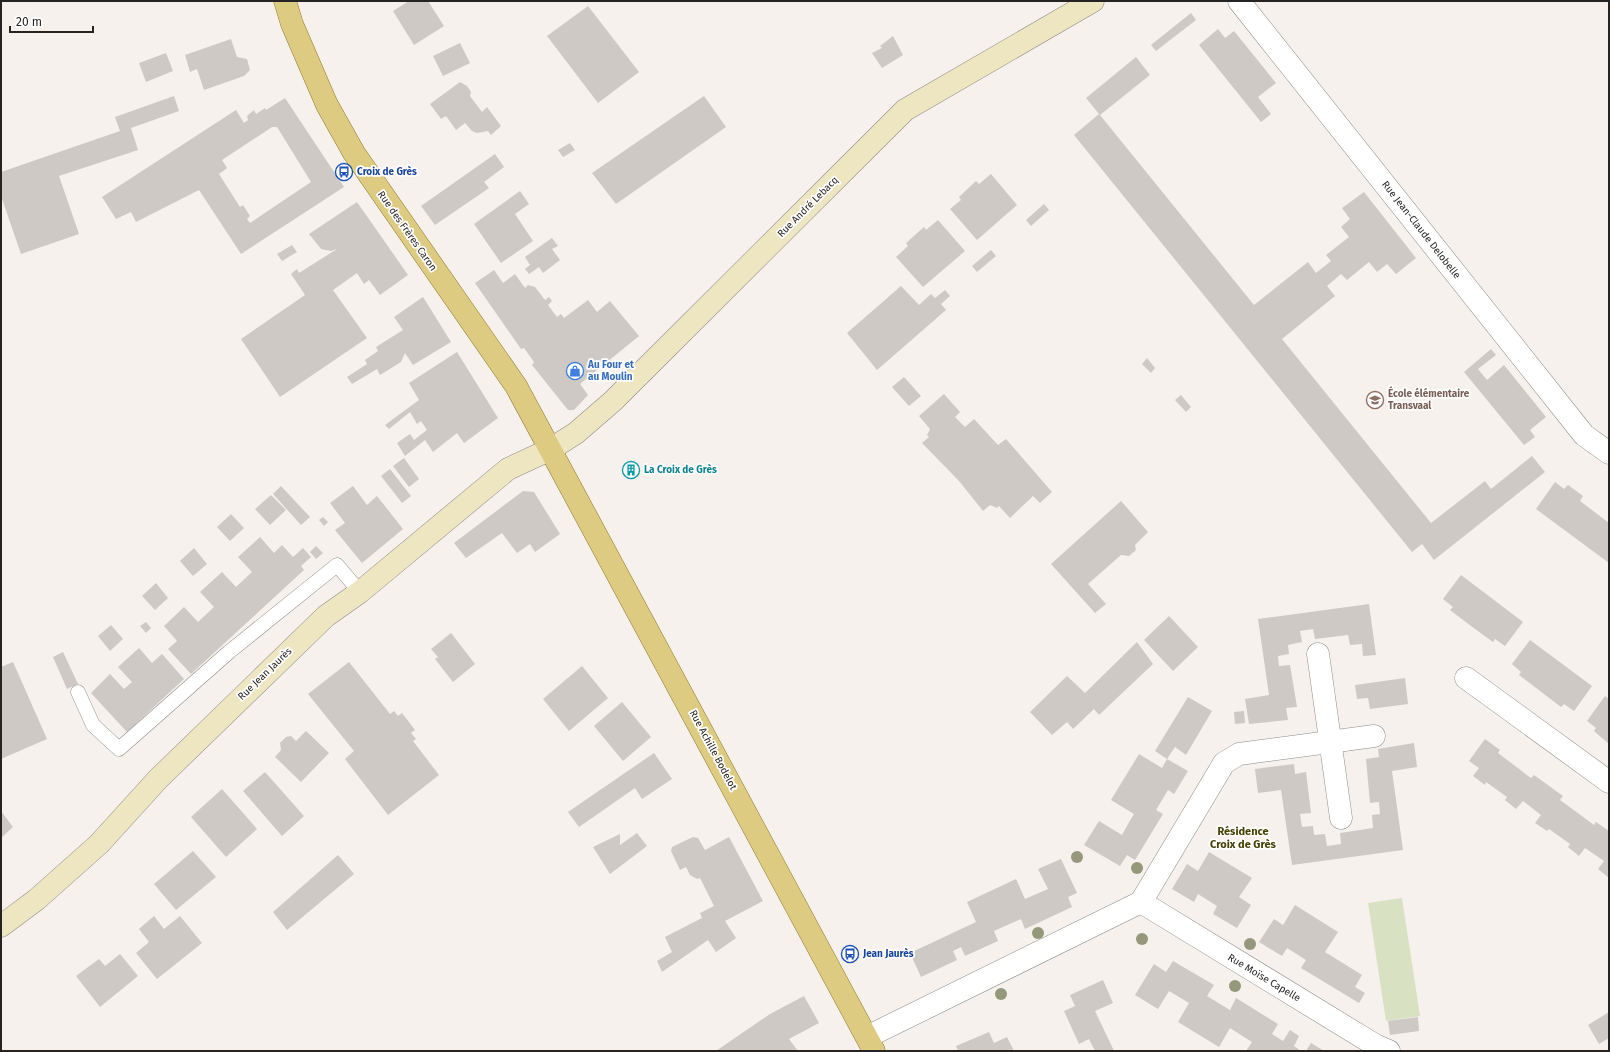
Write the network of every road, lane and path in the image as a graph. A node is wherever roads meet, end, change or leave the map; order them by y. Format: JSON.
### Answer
{"nodes":[{"id":1,"x":285,"y":1,"type":"edge"},
{"id":2,"x":1092,"y":1,"type":"edge"},
{"id":3,"x":1239,"y":1,"type":"edge"},
{"id":4,"x":551,"y":449,"type":"junction"},
{"id":5,"x":1609,"y":453,"type":"edge"},
{"id":6,"x":360,"y":592,"type":"junction"},
{"id":7,"x":1318,"y":654,"type":"dead end"},
{"id":8,"x":1466,"y":678,"type":"dead end"},
{"id":9,"x":78,"y":692,"type":"dead end"},
{"id":10,"x":1374,"y":736,"type":"dead end"},
{"id":11,"x":1330,"y":743,"type":"junction"},
{"id":12,"x":1609,"y":782,"type":"edge"},
{"id":13,"x":1341,"y":818,"type":"dead end"},
{"id":14,"x":1141,"y":902,"type":"junction"},
{"id":15,"x":1,"y":926,"type":"edge"},
{"id":16,"x":871,"y":1044,"type":"edge"},
{"id":17,"x":1389,"y":1051,"type":"edge"}],
"edges":[{"from":1,"to":4,"type":"main road","name":"Rue des Frères Caron"},
{"from":2,"to":4,"type":"main road","name":"Rue André Lebacq"},
{"from":3,"to":5,"type":"street","name":"Rue Jean-Claude Delobelle"},
{"from":4,"to":6,"type":"main road","name":"Rue Jean Jaurès"},
{"from":4,"to":16,"type":"main road","name":"Rue Achille Bodelot"},
{"from":6,"to":9,"type":"lane"},
{"from":6,"to":15,"type":"main road","name":"Rue Jean Jaurès"},
{"from":7,"to":11,"type":"street"},
{"from":8,"to":12,"type":"street"},
{"from":10,"to":11,"type":"street"},
{"from":11,"to":13,"type":"street"},
{"from":11,"to":14,"type":"street"},
{"from":14,"to":16,"type":"street"},
{"from":14,"to":17,"type":"street","name":"Rue Moïse Capelle"}]}
